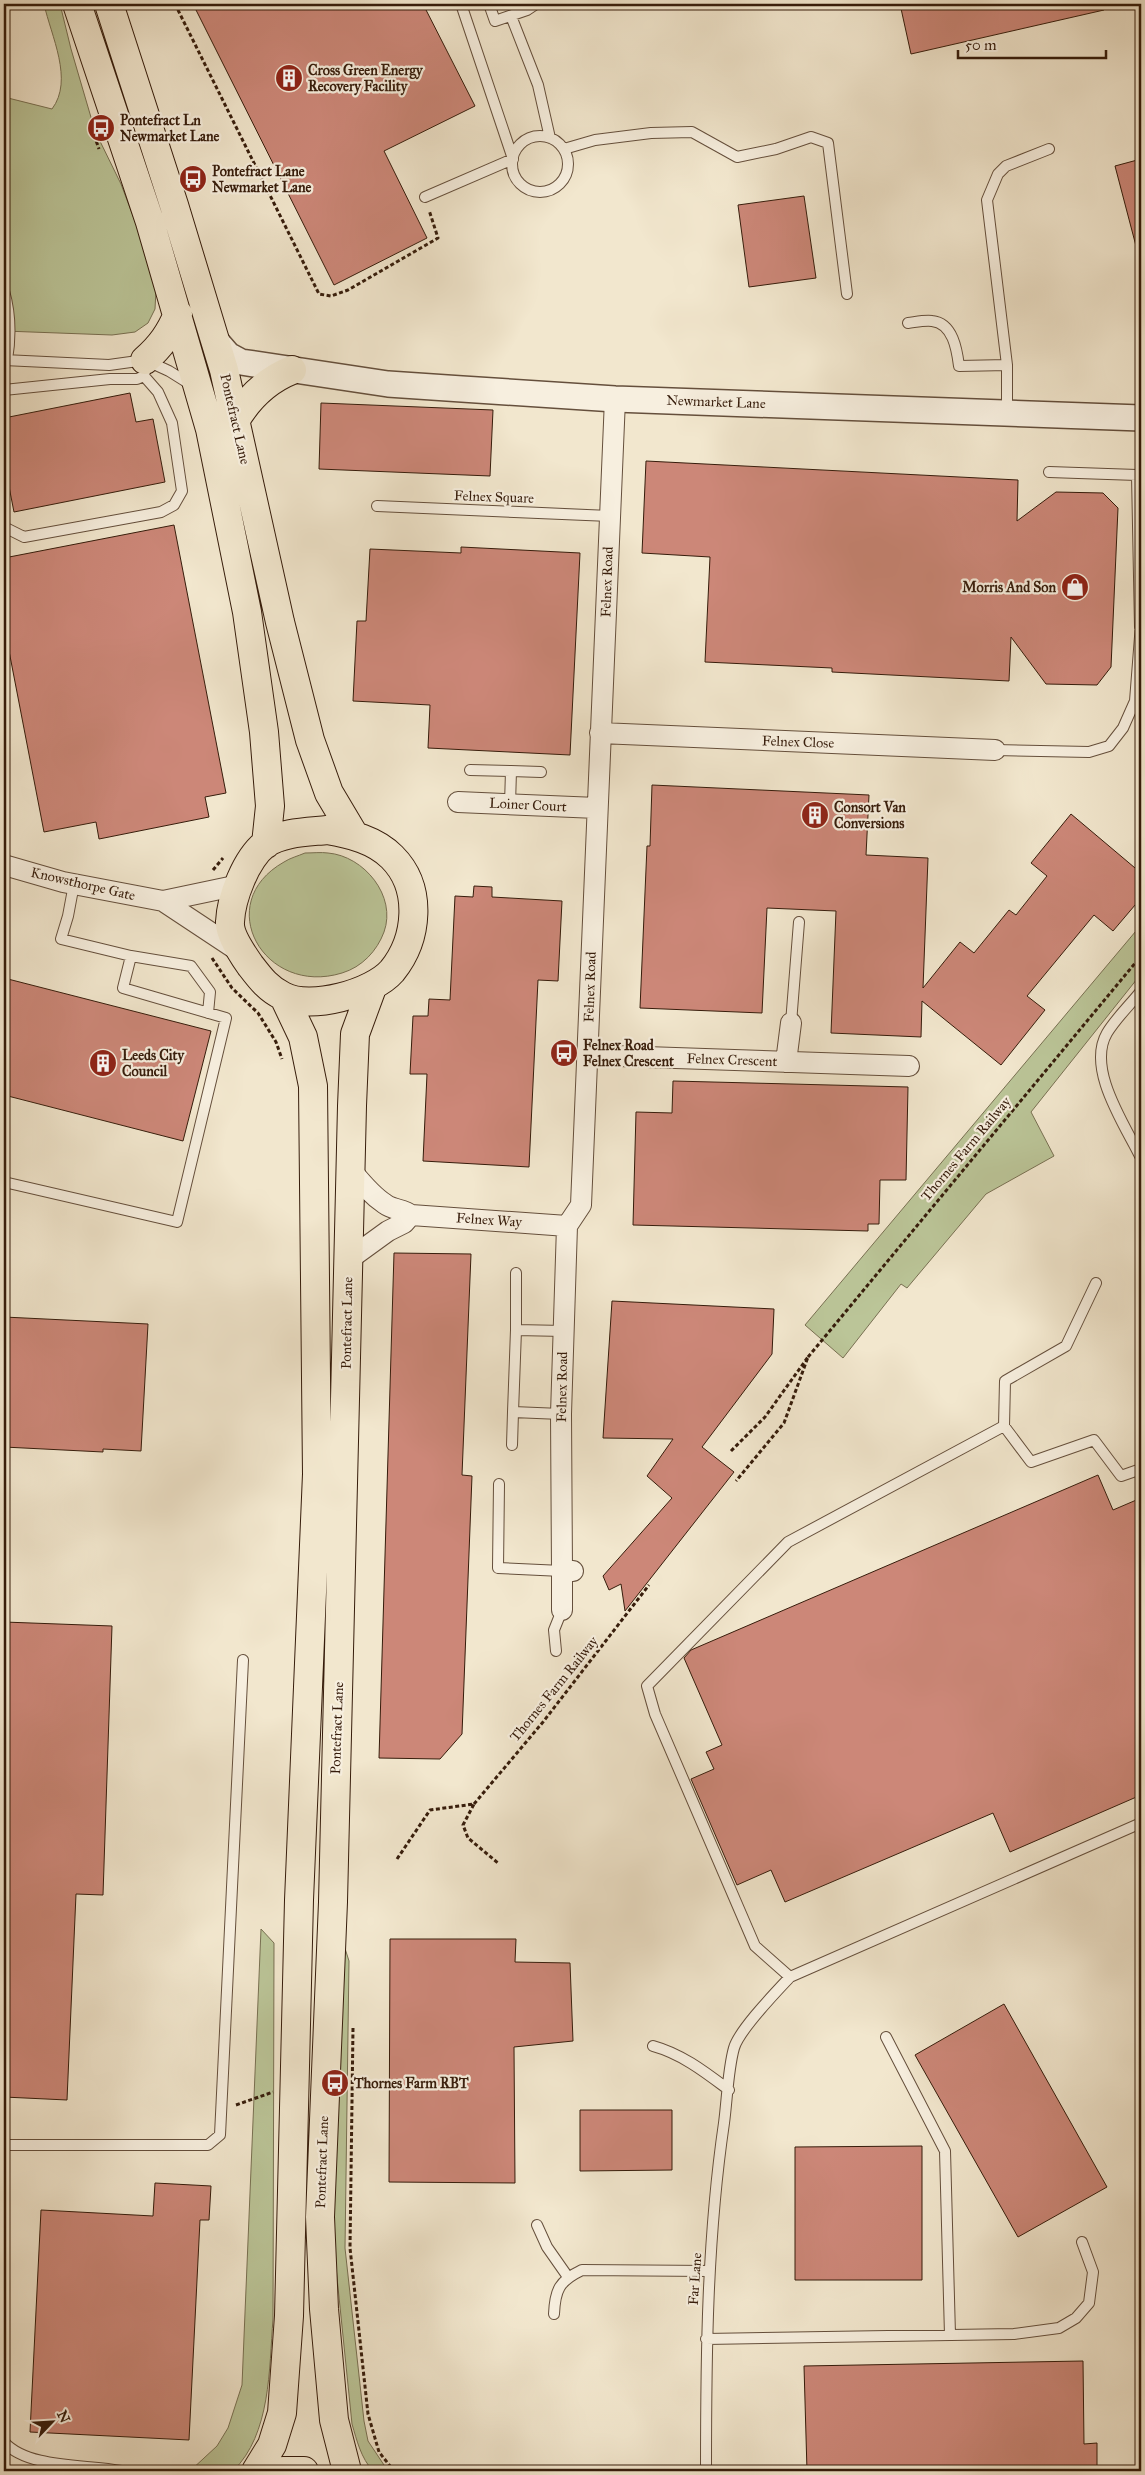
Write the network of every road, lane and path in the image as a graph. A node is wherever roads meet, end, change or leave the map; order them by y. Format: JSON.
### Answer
{"nodes":[{"id":1,"x":77,"y":4,"type":"edge"},
{"id":2,"x":110,"y":4,"type":"edge"},
{"id":3,"x":175,"y":4,"type":"edge"},
{"id":4,"x":461,"y":4,"type":"edge"},
{"id":5,"x":489,"y":4,"type":"edge"},
{"id":6,"x":536,"y":4,"type":"edge"},
{"id":7,"x":511,"y":16,"type":"junction"},
{"id":8,"x":550,"y":138,"type":"junction"},
{"id":9,"x":564,"y":149,"type":"junction"},
{"id":10,"x":1049,"y":149,"type":"dead end"},
{"id":11,"x":513,"y":160,"type":"junction"},
{"id":12,"x":425,"y":197,"type":"joint"},
{"id":13,"x":4,"y":292,"type":"edge"},
{"id":14,"x":847,"y":294,"type":"dead end"},
{"id":15,"x":178,"y":314,"type":"junction"},
{"id":16,"x":908,"y":323,"type":"dead end"},
{"id":17,"x":215,"y":340,"type":"junction"},
{"id":18,"x":6,"y":360,"type":"edge"},
{"id":19,"x":1007,"y":365,"type":"junction"},
{"id":20,"x":144,"y":368,"type":"junction"},
{"id":21,"x":292,"y":370,"type":"junction"},
{"id":22,"x":4,"y":390,"type":"edge"},
{"id":23,"x":200,"y":391,"type":"junction"},
{"id":24,"x":615,"y":399,"type":"junction"},
{"id":25,"x":1007,"y":412,"type":"junction"},
{"id":26,"x":1141,"y":418,"type":"edge"},
{"id":27,"x":236,"y":420,"type":"junction"},
{"id":28,"x":1050,"y":472,"type":"dead end"},
{"id":29,"x":376,"y":506,"type":"dead end"},
{"id":30,"x":610,"y":516,"type":"junction"},
{"id":31,"x":4,"y":526,"type":"edge"},
{"id":32,"x":1140,"y":625,"type":"edge"},
{"id":33,"x":600,"y":734,"type":"junction"},
{"id":34,"x":995,"y":750,"type":"joint"},
{"id":35,"x":470,"y":770,"type":"dead end"},
{"id":36,"x":511,"y":770,"type":"junction"},
{"id":37,"x":541,"y":772,"type":"dead end"},
{"id":38,"x":458,"y":802,"type":"dead end"},
{"id":39,"x":510,"y":804,"type":"junction"},
{"id":40,"x":598,"y":808,"type":"junction"},
{"id":41,"x":354,"y":835,"type":"junction"},
{"id":42,"x":266,"y":844,"type":"junction"},
{"id":43,"x":4,"y":865,"type":"edge"},
{"id":44,"x":74,"y":884,"type":"junction"},
{"id":45,"x":239,"y":885,"type":"junction"},
{"id":46,"x":163,"y":901,"type":"junction"},
{"id":47,"x":799,"y":922,"type":"dead end"},
{"id":48,"x":240,"y":952,"type":"junction"},
{"id":49,"x":131,"y":956,"type":"junction"},
{"id":50,"x":1141,"y":956,"type":"edge"},
{"id":51,"x":374,"y":985,"type":"junction"},
{"id":52,"x":1141,"y":991,"type":"edge"},
{"id":53,"x":284,"y":997,"type":"junction"},
{"id":54,"x":208,"y":1013,"type":"junction"},
{"id":55,"x":791,"y":1024,"type":"joint"},
{"id":56,"x":587,"y":1055,"type":"junction"},
{"id":57,"x":786,"y":1062,"type":"junction"},
{"id":58,"x":909,"y":1066,"type":"dead end"},
{"id":59,"x":1141,"y":1158,"type":"edge"},
{"id":60,"x":350,"y":1170,"type":"junction"},
{"id":61,"x":4,"y":1182,"type":"edge"},
{"id":62,"x":411,"y":1215,"type":"junction"},
{"id":63,"x":567,"y":1226,"type":"junction"},
{"id":64,"x":348,"y":1260,"type":"junction"},
{"id":65,"x":516,"y":1273,"type":"dead end"},
{"id":66,"x":1096,"y":1283,"type":"dead end"},
{"id":67,"x":516,"y":1330,"type":"junction"},
{"id":68,"x":564,"y":1332,"type":"junction"},
{"id":69,"x":808,"y":1357,"type":"junction"},
{"id":70,"x":513,"y":1412,"type":"junction"},
{"id":71,"x":561,"y":1414,"type":"junction"},
{"id":72,"x":1004,"y":1426,"type":"junction"},
{"id":73,"x":512,"y":1445,"type":"dead end"},
{"id":74,"x":731,"y":1451,"type":"dead end"},
{"id":75,"x":1141,"y":1469,"type":"edge"},
{"id":76,"x":736,"y":1481,"type":"dead end"},
{"id":77,"x":500,"y":1484,"type":"dead end"},
{"id":78,"x":567,"y":1571,"type":"junction"},
{"id":79,"x":649,"y":1585,"type":"dead end"},
{"id":80,"x":562,"y":1610,"type":"joint"},
{"id":81,"x":556,"y":1651,"type":"dead end"},
{"id":82,"x":243,"y":1660,"type":"dead end"},
{"id":83,"x":474,"y":1804,"type":"junction"},
{"id":84,"x":1141,"y":1823,"type":"edge"},
{"id":85,"x":397,"y":1859,"type":"dead end"},
{"id":86,"x":498,"y":1863,"type":"dead end"},
{"id":87,"x":790,"y":1977,"type":"junction"},
{"id":88,"x":353,"y":2020,"type":"dead end"},
{"id":89,"x":886,"y":2038,"type":"dead end"},
{"id":90,"x":653,"y":2046,"type":"dead end"},
{"id":91,"x":294,"y":2084,"type":"junction"},
{"id":92,"x":729,"y":2090,"type":"junction"},
{"id":93,"x":221,"y":2110,"type":"junction"},
{"id":94,"x":4,"y":2145,"type":"edge"},
{"id":95,"x":537,"y":2225,"type":"dead end"},
{"id":96,"x":1082,"y":2242,"type":"dead end"},
{"id":97,"x":710,"y":2272,"type":"junction"},
{"id":98,"x":568,"y":2277,"type":"junction"},
{"id":99,"x":554,"y":2314,"type":"dead end"},
{"id":100,"x":950,"y":2335,"type":"junction"},
{"id":101,"x":706,"y":2339,"type":"junction"},
{"id":102,"x":4,"y":2442,"type":"edge"},
{"id":103,"x":121,"y":2471,"type":"edge"},
{"id":104,"x":256,"y":2471,"type":"edge"},
{"id":105,"x":283,"y":2471,"type":"edge"},
{"id":106,"x":304,"y":2471,"type":"edge"},
{"id":107,"x":347,"y":2471,"type":"edge"},
{"id":108,"x":394,"y":2471,"type":"edge"},
{"id":109,"x":706,"y":2471,"type":"edge"}],
"edges":[{"from":1,"to":15,"type":"highway","name":"Pontefract Lane"},
{"from":2,"to":17,"type":"highway","name":"Pontefract Lane"},
{"from":3,"to":12,"type":"path"},
{"from":4,"to":11,"type":"lane"},
{"from":5,"to":7,"type":"lane"},
{"from":6,"to":7,"type":"lane"},
{"from":7,"to":8,"type":"lane"},
{"from":8,"to":9,"type":"lane"},
{"from":8,"to":11,"type":"lane"},
{"from":9,"to":11,"type":"lane"},
{"from":9,"to":14,"type":"lane"},
{"from":10,"to":19,"type":"lane"},
{"from":11,"to":12,"type":"lane"},
{"from":13,"to":18,"type":"lane"},
{"from":15,"to":20,"type":"highway"},
{"from":15,"to":23,"type":"highway","name":"Pontefract Lane"},
{"from":16,"to":19,"type":"lane"},
{"from":17,"to":21,"type":"street","name":"Newmarket Lane"},
{"from":17,"to":27,"type":"highway","name":"Pontefract Lane"},
{"from":18,"to":20,"type":"lane"},
{"from":19,"to":25,"type":"lane"},
{"from":20,"to":22,"type":"lane"},
{"from":20,"to":23,"type":"lane"},
{"from":20,"to":31,"type":"lane"},
{"from":21,"to":24,"type":"street","name":"Newmarket Lane"},
{"from":21,"to":27,"type":"highway"},
{"from":23,"to":42,"type":"highway","name":"Pontefract Lane"},
{"from":24,"to":25,"type":"street","name":"Newmarket Lane"},
{"from":24,"to":30,"type":"street","name":"Felnex Road"},
{"from":25,"to":26,"type":"street","name":"Newmarket Lane"},
{"from":27,"to":41,"type":"highway","name":"Pontefract Lane"},
{"from":28,"to":32,"type":"lane"},
{"from":29,"to":30,"type":"lane","name":"Felnex Square"},
{"from":30,"to":33,"type":"street","name":"Felnex Road"},
{"from":32,"to":34,"type":"lane"},
{"from":33,"to":34,"type":"street","name":"Felnex Close"},
{"from":33,"to":40,"type":"street","name":"Felnex Road"},
{"from":35,"to":36,"type":"lane"},
{"from":36,"to":37,"type":"lane"},
{"from":36,"to":39,"type":"lane"},
{"from":38,"to":39,"type":"street","name":"Loiner Court"},
{"from":39,"to":40,"type":"street","name":"Loiner Court"},
{"from":40,"to":56,"type":"street","name":"Felnex Road"},
{"from":41,"to":42,"type":"highway"},
{"from":41,"to":51,"type":"highway"},
{"from":42,"to":45,"type":"highway"},
{"from":43,"to":44,"type":"street","name":"Knowsthorpe Gate"},
{"from":44,"to":46,"type":"street","name":"Knowsthorpe Gate"},
{"from":44,"to":49,"type":"lane"},
{"from":45,"to":46,"type":"street","name":"Knowsthorpe Gate"},
{"from":45,"to":48,"type":"highway"},
{"from":46,"to":48,"type":"street","name":"Knowsthorpe Gate"},
{"from":47,"to":55,"type":"lane"},
{"from":48,"to":53,"type":"highway"},
{"from":49,"to":54,"type":"lane"},
{"from":49,"to":54,"type":"lane"},
{"from":50,"to":69,"type":"path","name":"Thornes Farm Railway"},
{"from":51,"to":53,"type":"highway"},
{"from":51,"to":60,"type":"highway","name":"Pontefract Lane"},
{"from":52,"to":59,"type":"lane"},
{"from":53,"to":91,"type":"highway","name":"Pontefract Lane"},
{"from":54,"to":61,"type":"lane"},
{"from":55,"to":57,"type":"street","name":"Felnex Crescent"},
{"from":56,"to":57,"type":"street","name":"Felnex Crescent"},
{"from":56,"to":63,"type":"street","name":"Felnex Road"},
{"from":57,"to":58,"type":"street","name":"Felnex Crescent"},
{"from":60,"to":62,"type":"street","name":"Felnex Way"},
{"from":60,"to":64,"type":"highway","name":"Pontefract Lane"},
{"from":62,"to":63,"type":"street","name":"Felnex Way"},
{"from":62,"to":64,"type":"street"},
{"from":63,"to":68,"type":"street","name":"Felnex Road"},
{"from":64,"to":107,"type":"highway","name":"Pontefract Lane"},
{"from":65,"to":67,"type":"lane"},
{"from":66,"to":72,"type":"lane"},
{"from":67,"to":68,"type":"lane"},
{"from":67,"to":70,"type":"lane"},
{"from":68,"to":71,"type":"street","name":"Felnex Road"},
{"from":69,"to":74,"type":"path","name":"Thornes Farm Railway"},
{"from":69,"to":76,"type":"path","name":"Thornes Farm Railway"},
{"from":70,"to":71,"type":"lane"},
{"from":70,"to":73,"type":"lane"},
{"from":71,"to":78,"type":"street","name":"Felnex Road"},
{"from":72,"to":75,"type":"lane"},
{"from":72,"to":87,"type":"lane"},
{"from":77,"to":78,"type":"lane"},
{"from":78,"to":80,"type":"street","name":"Felnex Road"},
{"from":79,"to":83,"type":"path","name":"Thornes Farm Railway"},
{"from":80,"to":81,"type":"lane"},
{"from":82,"to":93,"type":"lane"},
{"from":83,"to":85,"type":"path"},
{"from":83,"to":86,"type":"path","name":"Thornes Farm Railway"},
{"from":84,"to":87,"type":"lane"},
{"from":87,"to":92,"type":"lane","name":"Far Lane"},
{"from":88,"to":108,"type":"path"},
{"from":89,"to":100,"type":"lane"},
{"from":90,"to":92,"type":"lane"},
{"from":91,"to":93,"type":"path"},
{"from":91,"to":104,"type":"highway","name":"Pontefract Lane"},
{"from":92,"to":97,"type":"lane","name":"Far Lane"},
{"from":93,"to":94,"type":"lane"},
{"from":95,"to":98,"type":"lane"},
{"from":96,"to":100,"type":"lane"},
{"from":97,"to":98,"type":"lane"},
{"from":97,"to":101,"type":"lane","name":"Far Lane"},
{"from":98,"to":99,"type":"lane"},
{"from":100,"to":101,"type":"lane"},
{"from":101,"to":109,"type":"lane","name":"Far Lane"},
{"from":102,"to":103,"type":"lane"},
{"from":105,"to":106,"type":"highway"}]}
